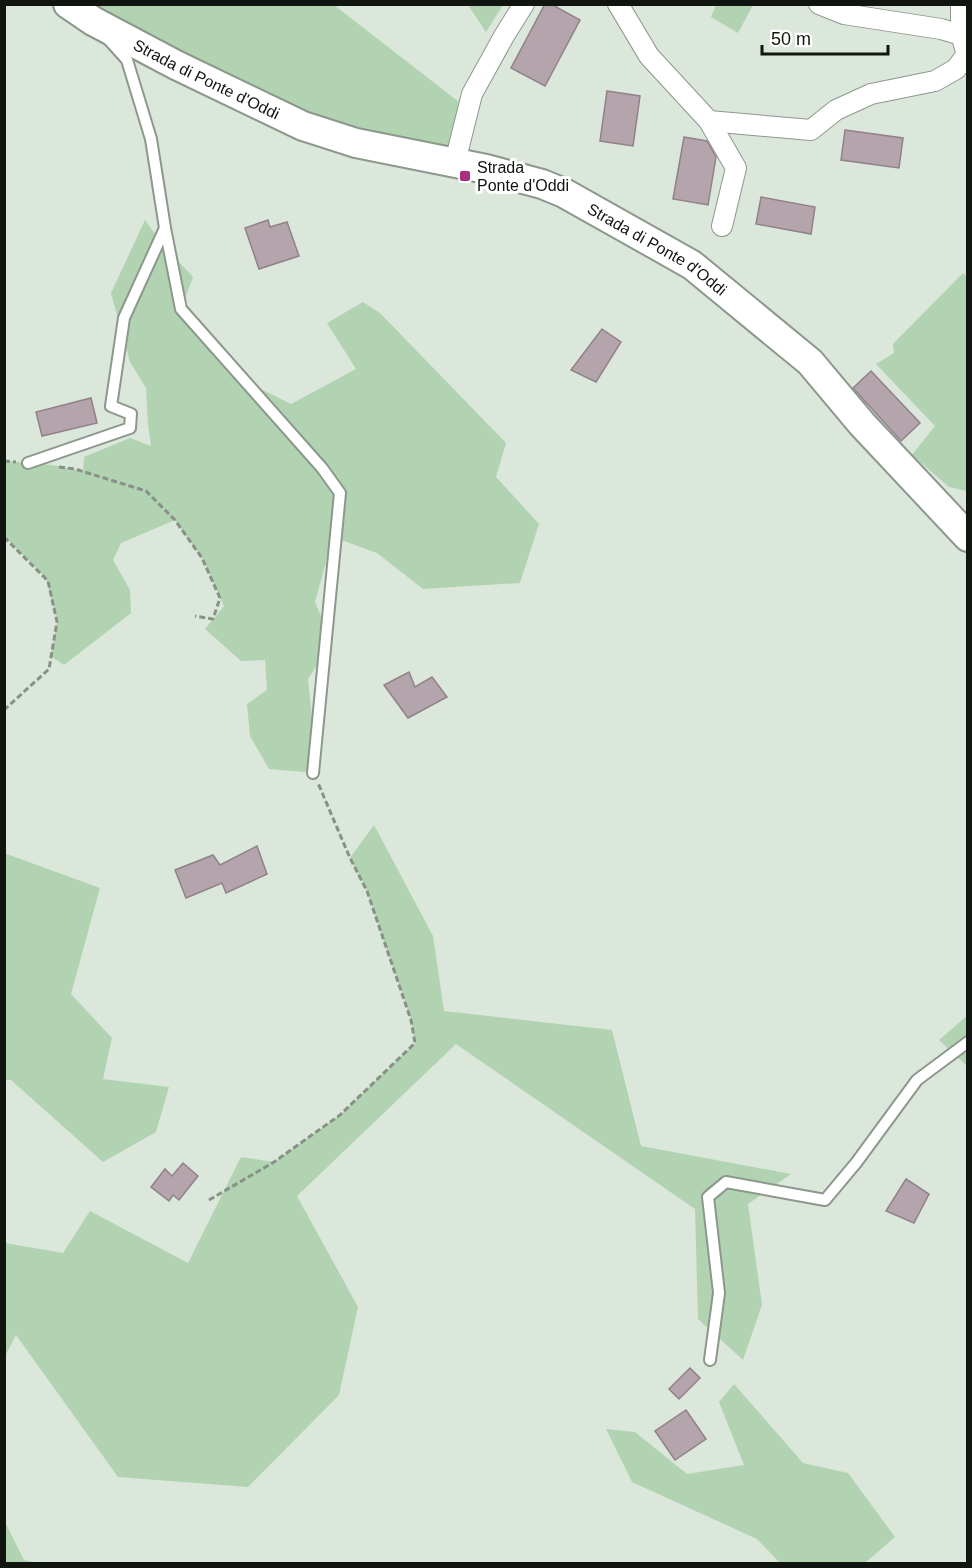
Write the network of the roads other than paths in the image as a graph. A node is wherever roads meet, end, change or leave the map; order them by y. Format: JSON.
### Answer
{"nodes":[{"id":1,"x":68,"y":4,"type":"edge"},
{"id":2,"x":524,"y":4,"type":"edge"},
{"id":3,"x":618,"y":4,"type":"edge"},
{"id":4,"x":819,"y":4,"type":"edge"},
{"id":5,"x":961,"y":4,"type":"edge"},
{"id":6,"x":93,"y":21,"type":"junction"},
{"id":7,"x":961,"y":35,"type":"junction"},
{"id":8,"x":709,"y":121,"type":"junction"},
{"id":9,"x":454,"y":162,"type":"junction"},
{"id":10,"x":722,"y":226,"type":"dead end"},
{"id":11,"x":165,"y":228,"type":"junction"},
{"id":12,"x":28,"y":463,"type":"road end"},
{"id":13,"x":968,"y":537,"type":"edge"},
{"id":14,"x":313,"y":773,"type":"road end"},
{"id":15,"x":968,"y":1042,"type":"edge"},
{"id":16,"x":710,"y":1360,"type":"dead end"}],
"edges":[{"from":1,"to":6,"type":"street","name":"Strada di Ponte d'Oddi"},
{"from":2,"to":9,"type":"street"},
{"from":3,"to":8,"type":"street"},
{"from":4,"to":7,"type":"street"},
{"from":5,"to":7,"type":"street"},
{"from":6,"to":9,"type":"street","name":"Strada di Ponte d'Oddi"},
{"from":6,"to":11,"type":"lane"},
{"from":7,"to":8,"type":"street"},
{"from":8,"to":10,"type":"street"},
{"from":9,"to":13,"type":"street","name":"Strada di Ponte d'Oddi"},
{"from":11,"to":12,"type":"lane"},
{"from":11,"to":14,"type":"lane"},
{"from":15,"to":16,"type":"lane"}]}
